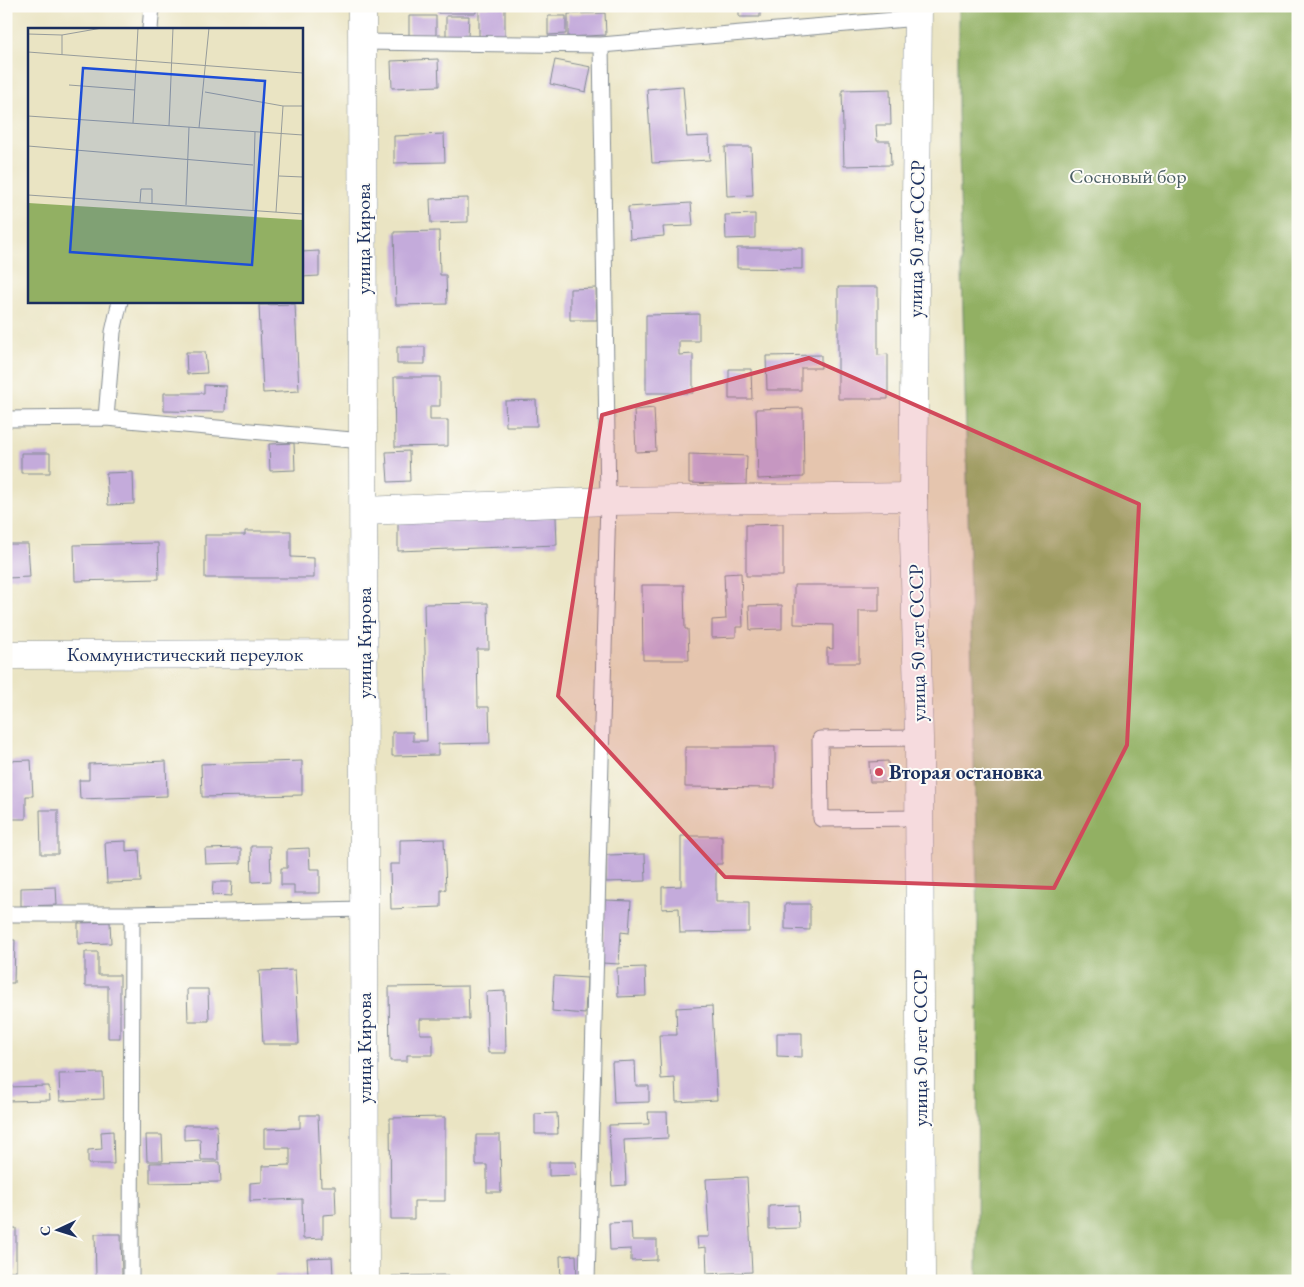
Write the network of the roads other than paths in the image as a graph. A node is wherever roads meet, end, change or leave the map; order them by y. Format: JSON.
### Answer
{"nodes":[{"id":1,"x":152,"y":6,"type":"edge"},
{"id":2,"x":362,"y":6,"type":"edge"},
{"id":3,"x":918,"y":12,"type":"edge"},
{"id":4,"x":150,"y":28,"type":"edge"},
{"id":5,"x":362,"y":42,"type":"junction"},
{"id":6,"x":601,"y":45,"type":"junction"},
{"id":7,"x":120,"y":302,"type":"edge"},
{"id":8,"x":106,"y":418,"type":"junction"},
{"id":9,"x":6,"y":419,"type":"edge"},
{"id":10,"x":364,"y":441,"type":"junction"},
{"id":11,"x":913,"y":497,"type":"junction"},
{"id":12,"x":608,"y":501,"type":"junction"},
{"id":13,"x":364,"y":511,"type":"junction"},
{"id":14,"x":364,"y":654,"type":"junction"},
{"id":15,"x":6,"y":655,"type":"edge"},
{"id":16,"x":919,"y":738,"type":"junction"},
{"id":17,"x":919,"y":818,"type":"junction"},
{"id":18,"x":364,"y":909,"type":"junction"},
{"id":19,"x":6,"y":914,"type":"edge"},
{"id":20,"x":132,"y":914,"type":"junction"},
{"id":21,"x":131,"y":1281,"type":"edge"},
{"id":22,"x":365,"y":1281,"type":"edge"},
{"id":23,"x":587,"y":1281,"type":"edge"},
{"id":24,"x":921,"y":1281,"type":"edge"}],
"edges":[{"from":1,"to":4,"type":"lane"},
{"from":2,"to":5,"type":"street","name":"улица Кирова"},
{"from":3,"to":6,"type":"lane"},
{"from":3,"to":11,"type":"street","name":"улица 50 лет СССР"},
{"from":5,"to":6,"type":"lane"},
{"from":5,"to":10,"type":"street","name":"улица Кирова"},
{"from":6,"to":12,"type":"lane"},
{"from":7,"to":8,"type":"lane"},
{"from":8,"to":9,"type":"lane"},
{"from":8,"to":10,"type":"lane"},
{"from":10,"to":13,"type":"street","name":"улица Кирова"},
{"from":11,"to":12,"type":"street"},
{"from":11,"to":16,"type":"street","name":"улица 50 лет СССР"},
{"from":12,"to":13,"type":"street"},
{"from":12,"to":23,"type":"lane"},
{"from":13,"to":14,"type":"street","name":"улица Кирова"},
{"from":14,"to":15,"type":"street","name":"Коммунистический переулок"},
{"from":14,"to":18,"type":"street","name":"улица Кирова"},
{"from":16,"to":17,"type":"street","name":"улица 50 лет СССР"},
{"from":16,"to":17,"type":"lane"},
{"from":17,"to":24,"type":"street","name":"улица 50 лет СССР"},
{"from":18,"to":20,"type":"lane"},
{"from":18,"to":22,"type":"street","name":"улица Кирова"},
{"from":19,"to":20,"type":"lane"},
{"from":20,"to":21,"type":"lane"}]}
